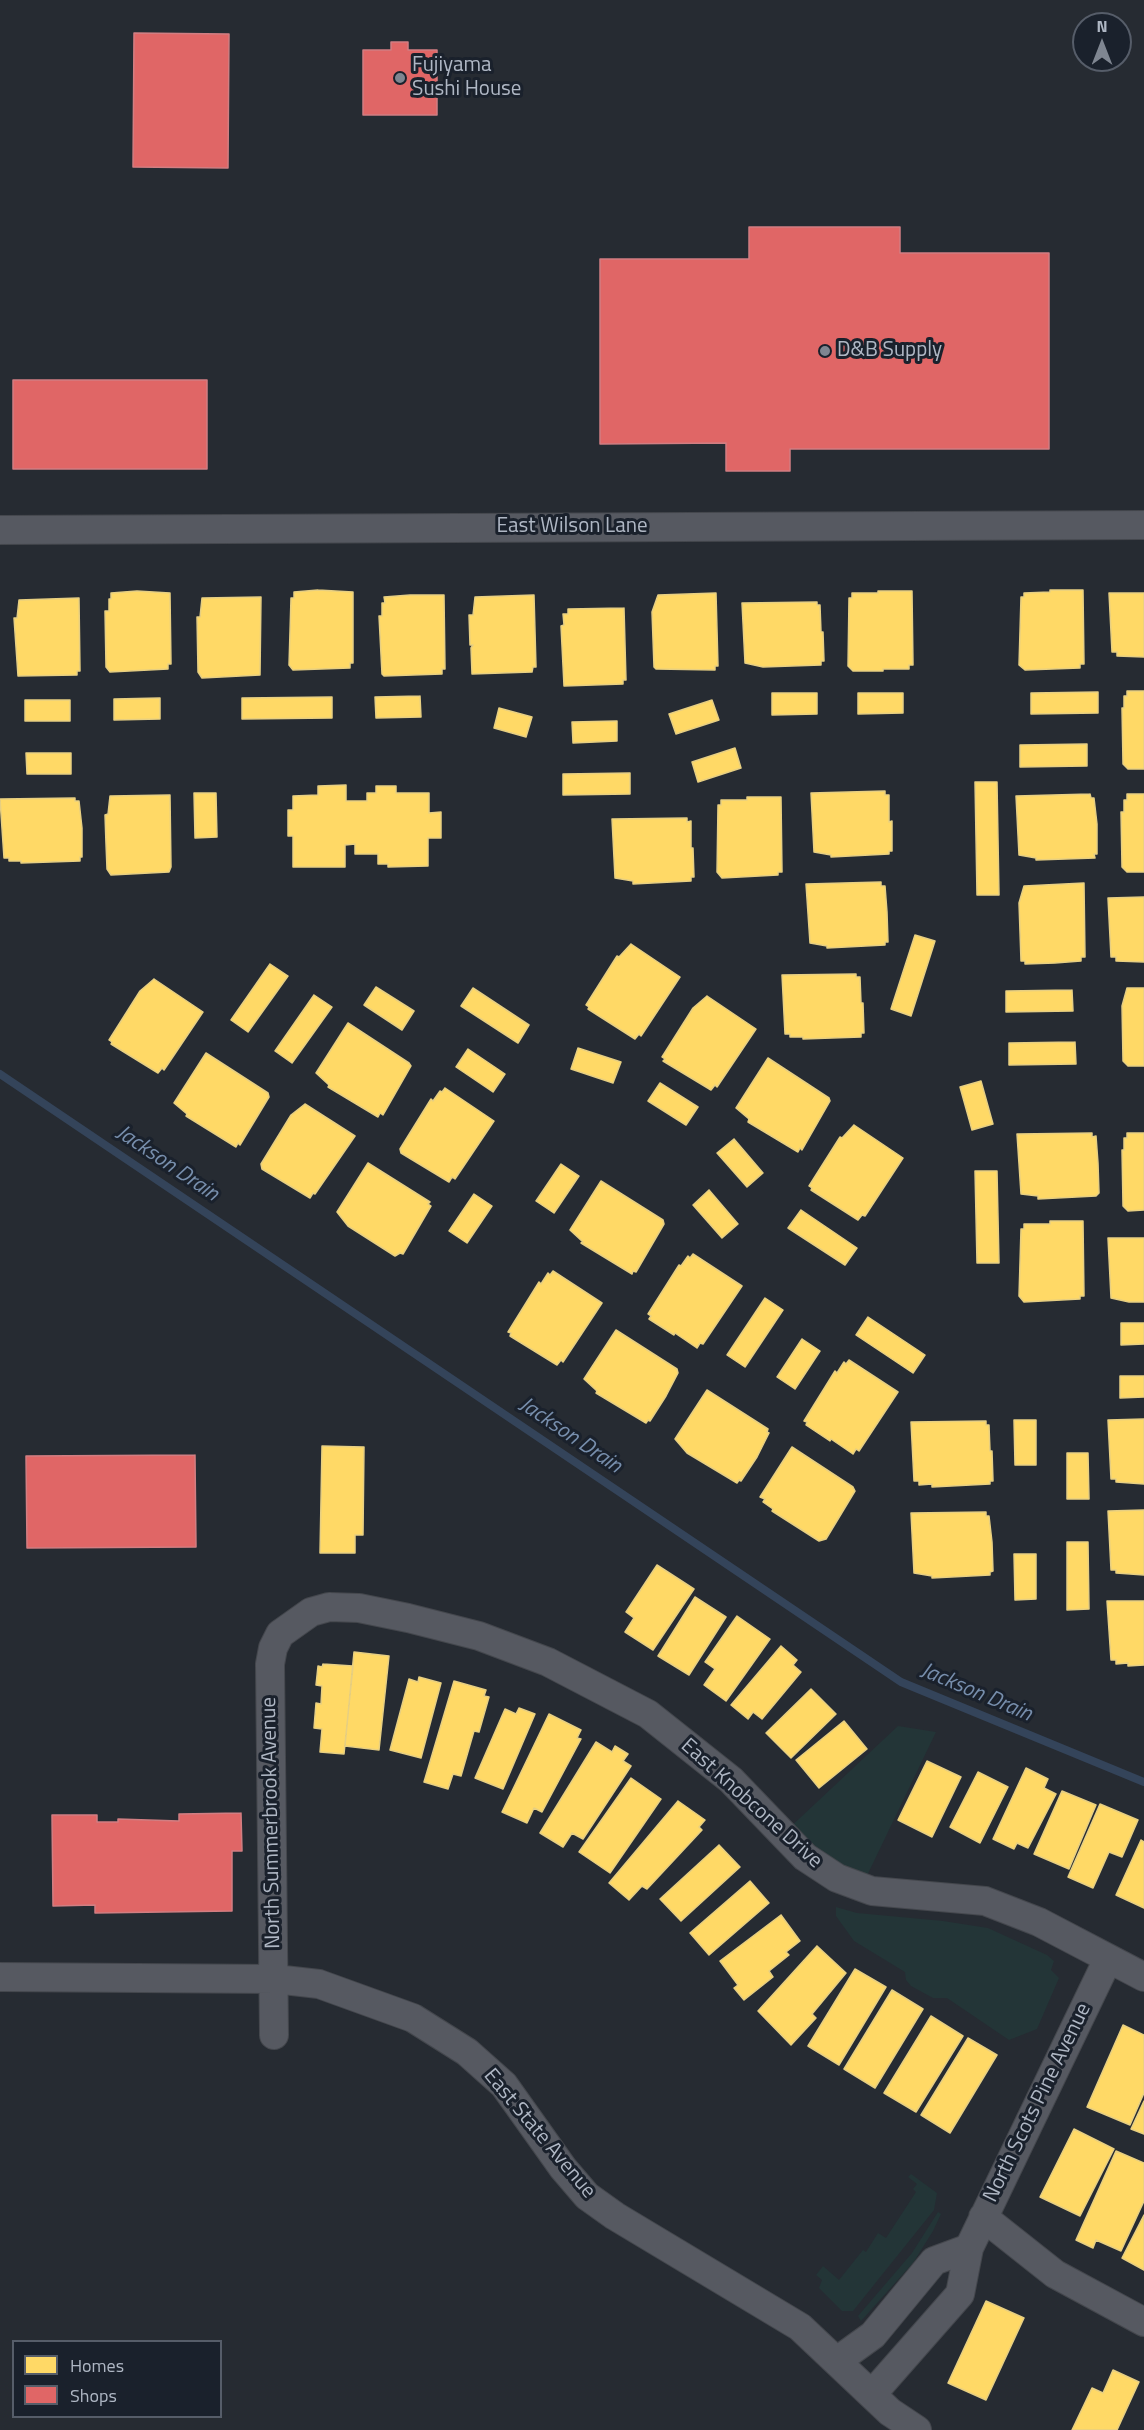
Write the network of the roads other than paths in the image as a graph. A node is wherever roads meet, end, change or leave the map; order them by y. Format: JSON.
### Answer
{"nodes":[{"id":1,"x":1144,"y":525,"type":"edge"},
{"id":2,"x":0,"y":530,"type":"edge"},
{"id":3,"x":295,"y":1621,"type":"joint"},
{"id":4,"x":1108,"y":1959,"type":"junction"},
{"id":5,"x":0,"y":1977,"type":"edge"},
{"id":6,"x":1144,"y":1977,"type":"edge"},
{"id":7,"x":275,"y":1979,"type":"junction"},
{"id":8,"x":274,"y":2035,"type":"dead end"},
{"id":9,"x":983,"y":2217,"type":"junction"},
{"id":10,"x":969,"y":2248,"type":"junction"},
{"id":11,"x":1144,"y":2322,"type":"edge"},
{"id":12,"x":837,"y":2361,"type":"junction"},
{"id":13,"x":873,"y":2393,"type":"junction"},
{"id":14,"x":917,"y":2430,"type":"edge"}],
"edges":[{"from":1,"to":2,"type":"street","name":"East Wilson Lane"},
{"from":3,"to":4,"type":"street","name":"East Knobcone Drive"},
{"from":3,"to":7,"type":"street","name":"North Summerbrook Avenue"},
{"from":4,"to":6,"type":"street","name":"East Knobcone Drive"},
{"from":4,"to":9,"type":"street","name":"North Scots Pine Avenue"},
{"from":5,"to":7,"type":"street","name":"East State Avenue"},
{"from":7,"to":8,"type":"street","name":"North Summerbrook Avenue"},
{"from":7,"to":12,"type":"street","name":"East State Avenue"},
{"from":9,"to":10,"type":"street","name":"North Scots Pine Avenue"},
{"from":9,"to":11,"type":"street"},
{"from":10,"to":12,"type":"street"},
{"from":10,"to":13,"type":"street","name":"North Scots Pine Avenue"},
{"from":12,"to":13,"type":"street","name":"East State Avenue"},
{"from":13,"to":14,"type":"street","name":"East State Avenue"}]}
